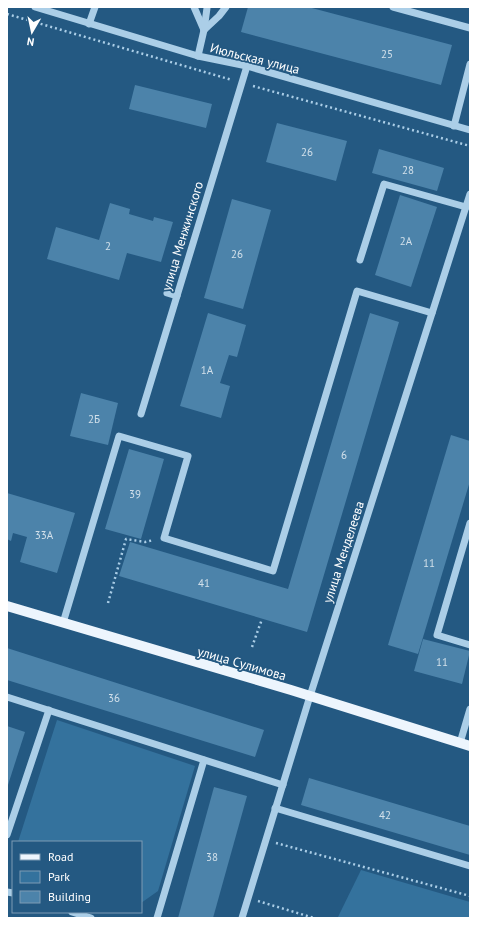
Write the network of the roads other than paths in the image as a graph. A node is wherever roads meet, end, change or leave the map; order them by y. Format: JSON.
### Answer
{"nodes":[{"id":1,"x":35,"y":7,"type":"edge"},
{"id":2,"x":95,"y":7,"type":"edge"},
{"id":3,"x":194,"y":7,"type":"edge"},
{"id":4,"x":226,"y":7,"type":"edge"},
{"id":5,"x":392,"y":7,"type":"edge"},
{"id":6,"x":207,"y":8,"type":"dead end"},
{"id":7,"x":89,"y":24,"type":"junction"},
{"id":8,"x":470,"y":28,"type":"edge"},
{"id":9,"x":204,"y":30,"type":"junction"},
{"id":10,"x":198,"y":56,"type":"junction"},
{"id":11,"x":470,"y":64,"type":"edge"},
{"id":12,"x":246,"y":66,"type":"junction"},
{"id":13,"x":454,"y":126,"type":"junction"},
{"id":14,"x":470,"y":130,"type":"edge"},
{"id":15,"x":470,"y":194,"type":"edge"},
{"id":16,"x":466,"y":207,"type":"junction"},
{"id":17,"x":360,"y":260,"type":"dead end"},
{"id":18,"x":167,"y":293,"type":"dead end"},
{"id":19,"x":177,"y":296,"type":"junction"},
{"id":20,"x":432,"y":312,"type":"junction"},
{"id":21,"x":141,"y":414,"type":"dead end"},
{"id":22,"x":470,"y":523,"type":"edge"},
{"id":23,"x":7,"y":606,"type":"edge"},
{"id":24,"x":63,"y":623,"type":"junction"},
{"id":25,"x":470,"y":645,"type":"edge"},
{"id":26,"x":310,"y":696,"type":"junction"},
{"id":27,"x":7,"y":697,"type":"edge"},
{"id":28,"x":470,"y":709,"type":"edge"},
{"id":29,"x":48,"y":710,"type":"junction"},
{"id":30,"x":465,"y":744,"type":"edge"},
{"id":31,"x":204,"y":760,"type":"junction"},
{"id":32,"x":282,"y":785,"type":"junction"},
{"id":33,"x":275,"y":808,"type":"junction"},
{"id":34,"x":7,"y":835,"type":"edge"},
{"id":35,"x":470,"y":866,"type":"edge"},
{"id":36,"x":75,"y":913,"type":"edge"},
{"id":37,"x":91,"y":918,"type":"edge"},
{"id":38,"x":157,"y":918,"type":"edge"},
{"id":39,"x":242,"y":918,"type":"edge"}],
"edges":[{"from":1,"to":7,"type":"street","name":"Июльская улица"},
{"from":2,"to":7,"type":"street"},
{"from":3,"to":9,"type":"street"},
{"from":4,"to":9,"type":"street"},
{"from":5,"to":8,"type":"street"},
{"from":6,"to":9,"type":"street"},
{"from":7,"to":10,"type":"street","name":"Июльская улица"},
{"from":9,"to":10,"type":"street"},
{"from":10,"to":12,"type":"street","name":"Июльская улица"},
{"from":11,"to":13,"type":"street"},
{"from":12,"to":13,"type":"street","name":"Июльская улица"},
{"from":12,"to":19,"type":"street","name":"улица Менжинского"},
{"from":13,"to":14,"type":"street","name":"Июльская улица"},
{"from":15,"to":16,"type":"street","name":"улица Менделеева"},
{"from":16,"to":17,"type":"street"},
{"from":16,"to":20,"type":"street","name":"улица Менделеева"},
{"from":18,"to":19,"type":"street"},
{"from":19,"to":21,"type":"street","name":"улица Менжинского"},
{"from":20,"to":24,"type":"street"},
{"from":20,"to":26,"type":"street","name":"улица Менделеева"},
{"from":22,"to":25,"type":"street"},
{"from":23,"to":24,"type":"main road","name":"улица Сулимова"},
{"from":24,"to":26,"type":"main road","name":"улица Сулимова"},
{"from":26,"to":30,"type":"main road","name":"улица Сулимова"},
{"from":26,"to":32,"type":"street","name":"улица Менделеева"},
{"from":27,"to":29,"type":"street"},
{"from":28,"to":30,"type":"street"},
{"from":29,"to":31,"type":"street"},
{"from":29,"to":34,"type":"street"},
{"from":31,"to":32,"type":"street"},
{"from":31,"to":38,"type":"street"},
{"from":32,"to":33,"type":"street","name":"улица Менделеева"},
{"from":33,"to":35,"type":"street"},
{"from":33,"to":39,"type":"street","name":"улица Менделеева"},
{"from":36,"to":37,"type":"street"}]}
